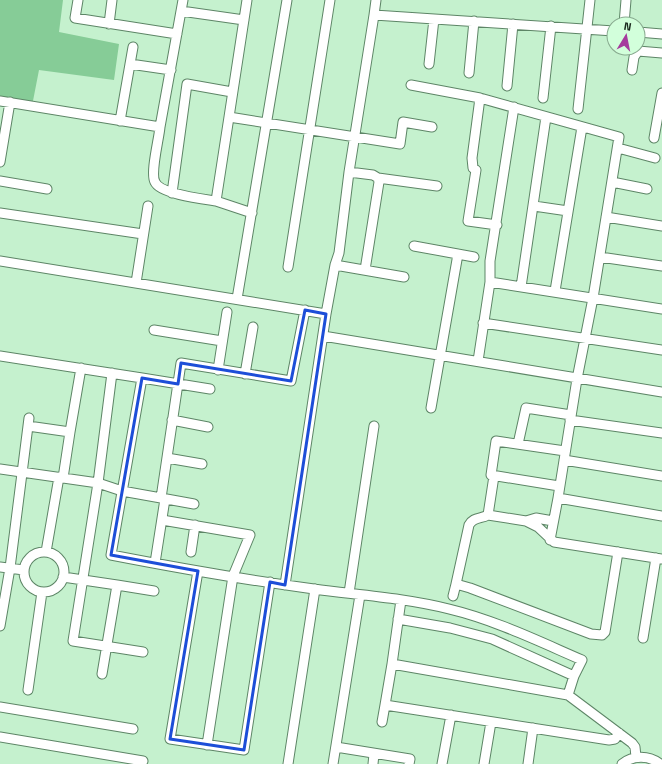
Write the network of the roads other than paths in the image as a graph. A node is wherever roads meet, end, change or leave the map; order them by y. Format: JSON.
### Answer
{"nodes":[{"id":1,"x":78,"y":0,"type":"edge"},
{"id":2,"x":112,"y":0,"type":"edge"},
{"id":3,"x":183,"y":0,"type":"edge"},
{"id":4,"x":247,"y":0,"type":"edge"},
{"id":5,"x":287,"y":0,"type":"edge"},
{"id":6,"x":330,"y":0,"type":"edge"},
{"id":7,"x":376,"y":0,"type":"edge"},
{"id":8,"x":590,"y":0,"type":"edge"},
{"id":9,"x":626,"y":0,"type":"edge"},
{"id":10,"x":181,"y":11,"type":"junction"},
{"id":11,"x":374,"y":15,"type":"junction"},
{"id":12,"x":625,"y":16,"type":"edge"},
{"id":13,"x":434,"y":19,"type":"junction"},
{"id":14,"x":244,"y":20,"type":"junction"},
{"id":15,"x":474,"y":21,"type":"junction"},
{"id":16,"x":109,"y":24,"type":"junction"},
{"id":17,"x":513,"y":24,"type":"junction"},
{"id":18,"x":551,"y":26,"type":"junction"},
{"id":19,"x":662,"y":27,"type":"edge"},
{"id":20,"x":587,"y":29,"type":"junction"},
{"id":21,"x":606,"y":30,"type":"edge"},
{"id":22,"x":646,"y":33,"type":"edge"},
{"id":23,"x":177,"y":34,"type":"junction"},
{"id":24,"x":662,"y":34,"type":"edge"},
{"id":25,"x":133,"y":47,"type":"dead end"},
{"id":26,"x":662,"y":53,"type":"edge"},
{"id":27,"x":130,"y":64,"type":"junction"},
{"id":28,"x":429,"y":64,"type":"dead end"},
{"id":29,"x":171,"y":70,"type":"junction"},
{"id":30,"x":632,"y":70,"type":"dead end"},
{"id":31,"x":469,"y":73,"type":"dead end"},
{"id":32,"x":411,"y":85,"type":"dead end"},
{"id":33,"x":507,"y":86,"type":"dead end"},
{"id":34,"x":232,"y":92,"type":"junction"},
{"id":35,"x":662,"y":93,"type":"edge"},
{"id":36,"x":480,"y":98,"type":"junction"},
{"id":37,"x":543,"y":98,"type":"dead end"},
{"id":38,"x":0,"y":100,"type":"edge"},
{"id":39,"x":10,"y":102,"type":"junction"},
{"id":40,"x":514,"y":107,"type":"junction"},
{"id":41,"x":578,"y":109,"type":"dead end"},
{"id":42,"x":228,"y":117,"type":"junction"},
{"id":43,"x":546,"y":117,"type":"junction"},
{"id":44,"x":120,"y":120,"type":"junction"},
{"id":45,"x":266,"y":123,"type":"junction"},
{"id":46,"x":160,"y":127,"type":"junction"},
{"id":47,"x":432,"y":127,"type":"dead end"},
{"id":48,"x":582,"y":127,"type":"junction"},
{"id":49,"x":310,"y":130,"type":"junction"},
{"id":50,"x":355,"y":136,"type":"junction"},
{"id":51,"x":654,"y":138,"type":"dead end"},
{"id":52,"x":618,"y":148,"type":"junction"},
{"id":53,"x":655,"y":158,"type":"dead end"},
{"id":54,"x":0,"y":162,"type":"edge"},
{"id":55,"x":349,"y":172,"type":"junction"},
{"id":56,"x":378,"y":178,"type":"junction"},
{"id":57,"x":0,"y":181,"type":"edge"},
{"id":58,"x":612,"y":182,"type":"junction"},
{"id":59,"x":437,"y":186,"type":"dead end"},
{"id":60,"x":47,"y":189,"type":"dead end"},
{"id":61,"x":647,"y":189,"type":"dead end"},
{"id":62,"x":172,"y":193,"type":"junction"},
{"id":63,"x":216,"y":201,"type":"junction"},
{"id":64,"x":148,"y":206,"type":"dead end"},
{"id":65,"x":534,"y":206,"type":"junction"},
{"id":66,"x":252,"y":212,"type":"junction"},
{"id":67,"x":568,"y":212,"type":"junction"},
{"id":68,"x":0,"y":213,"type":"edge"},
{"id":69,"x":606,"y":217,"type":"junction"},
{"id":70,"x":497,"y":225,"type":"junction"},
{"id":71,"x":662,"y":226,"type":"edge"},
{"id":72,"x":143,"y":234,"type":"junction"},
{"id":73,"x":414,"y":246,"type":"dead end"},
{"id":74,"x":458,"y":254,"type":"junction"},
{"id":75,"x":474,"y":257,"type":"dead end"},
{"id":76,"x":600,"y":257,"type":"junction"},
{"id":77,"x":0,"y":261,"type":"edge"},
{"id":78,"x":335,"y":265,"type":"junction"},
{"id":79,"x":662,"y":266,"type":"edge"},
{"id":80,"x":288,"y":267,"type":"dead end"},
{"id":81,"x":365,"y":270,"type":"junction"},
{"id":82,"x":404,"y":277,"type":"dead end"},
{"id":83,"x":490,"y":282,"type":"junction"},
{"id":84,"x":136,"y":283,"type":"junction"},
{"id":85,"x":521,"y":287,"type":"junction"},
{"id":86,"x":555,"y":292,"type":"junction"},
{"id":87,"x":593,"y":298,"type":"junction"},
{"id":88,"x":237,"y":299,"type":"junction"},
{"id":89,"x":662,"y":309,"type":"edge"},
{"id":90,"x":305,"y":310,"type":"junction"},
{"id":91,"x":227,"y":312,"type":"dead end"},
{"id":92,"x":326,"y":314,"type":"junction"},
{"id":93,"x":483,"y":323,"type":"junction"},
{"id":94,"x":253,"y":327,"type":"dead end"},
{"id":95,"x":154,"y":330,"type":"dead end"},
{"id":96,"x":323,"y":336,"type":"junction"},
{"id":97,"x":585,"y":338,"type":"junction"},
{"id":98,"x":222,"y":341,"type":"junction"},
{"id":99,"x":662,"y":350,"type":"edge"},
{"id":100,"x":440,"y":354,"type":"junction"},
{"id":101,"x":0,"y":356,"type":"edge"},
{"id":102,"x":478,"y":361,"type":"junction"},
{"id":103,"x":81,"y":368,"type":"junction"},
{"id":104,"x":218,"y":370,"type":"junction"},
{"id":105,"x":112,"y":373,"type":"junction"},
{"id":106,"x":245,"y":374,"type":"junction"},
{"id":107,"x":142,"y":378,"type":"junction"},
{"id":108,"x":577,"y":379,"type":"junction"},
{"id":109,"x":178,"y":384,"type":"junction"},
{"id":110,"x":210,"y":390,"type":"dead end"},
{"id":111,"x":662,"y":392,"type":"edge"},
{"id":112,"x":431,"y":408,"type":"dead end"},
{"id":113,"x":571,"y":417,"type":"junction"},
{"id":114,"x":172,"y":420,"type":"junction"},
{"id":115,"x":374,"y":426,"type":"dead end"},
{"id":116,"x":208,"y":427,"type":"dead end"},
{"id":117,"x":70,"y":432,"type":"junction"},
{"id":118,"x":662,"y":433,"type":"edge"},
{"id":119,"x":518,"y":444,"type":"junction"},
{"id":120,"x":564,"y":456,"type":"junction"},
{"id":121,"x":167,"y":458,"type":"junction"},
{"id":122,"x":202,"y":464,"type":"dead end"},
{"id":123,"x":0,"y":469,"type":"edge"},
{"id":124,"x":22,"y":472,"type":"junction"},
{"id":125,"x":494,"y":476,"type":"junction"},
{"id":126,"x":662,"y":476,"type":"edge"},
{"id":127,"x":61,"y":478,"type":"junction"},
{"id":128,"x":98,"y":483,"type":"junction"},
{"id":129,"x":559,"y":486,"type":"junction"},
{"id":130,"x":122,"y":491,"type":"junction"},
{"id":131,"x":558,"y":498,"type":"junction"},
{"id":132,"x":163,"y":499,"type":"junction"},
{"id":133,"x":194,"y":504,"type":"dead end"},
{"id":134,"x":488,"y":515,"type":"junction"},
{"id":135,"x":662,"y":516,"type":"edge"},
{"id":136,"x":162,"y":520,"type":"junction"},
{"id":137,"x":526,"y":521,"type":"junction"},
{"id":138,"x":553,"y":521,"type":"junction"},
{"id":139,"x":195,"y":525,"type":"junction"},
{"id":140,"x":550,"y":540,"type":"junction"},
{"id":141,"x":46,"y":552,"type":"junction"},
{"id":142,"x":191,"y":552,"type":"dead end"},
{"id":143,"x":618,"y":552,"type":"junction"},
{"id":144,"x":659,"y":558,"type":"edge"},
{"id":145,"x":155,"y":563,"type":"junction"},
{"id":146,"x":0,"y":567,"type":"edge"},
{"id":147,"x":10,"y":568,"type":"junction"},
{"id":148,"x":24,"y":570,"type":"junction"},
{"id":149,"x":198,"y":571,"type":"junction"},
{"id":150,"x":233,"y":576,"type":"junction"},
{"id":151,"x":64,"y":578,"type":"junction"},
{"id":152,"x":82,"y":580,"type":"junction"},
{"id":153,"x":270,"y":582,"type":"junction"},
{"id":154,"x":456,"y":584,"type":"junction"},
{"id":155,"x":116,"y":585,"type":"junction"},
{"id":156,"x":285,"y":585,"type":"junction"},
{"id":157,"x":314,"y":589,"type":"junction"},
{"id":158,"x":154,"y":591,"type":"dead end"},
{"id":159,"x":42,"y":592,"type":"junction"},
{"id":160,"x":349,"y":593,"type":"junction"},
{"id":161,"x":360,"y":595,"type":"junction"},
{"id":162,"x":453,"y":596,"type":"dead end"},
{"id":163,"x":402,"y":600,"type":"junction"},
{"id":164,"x":398,"y":619,"type":"junction"},
{"id":165,"x":0,"y":626,"type":"edge"},
{"id":166,"x":643,"y":638,"type":"dead end"},
{"id":167,"x":106,"y":646,"type":"junction"},
{"id":168,"x":143,"y":652,"type":"dead end"},
{"id":169,"x":392,"y":664,"type":"junction"},
{"id":170,"x":102,"y":674,"type":"dead end"},
{"id":171,"x":574,"y":676,"type":"junction"},
{"id":172,"x":28,"y":690,"type":"dead end"},
{"id":173,"x":568,"y":695,"type":"junction"},
{"id":174,"x":385,"y":705,"type":"junction"},
{"id":175,"x":0,"y":707,"type":"edge"},
{"id":176,"x":451,"y":715,"type":"junction"},
{"id":177,"x":382,"y":722,"type":"dead end"},
{"id":178,"x":490,"y":722,"type":"junction"},
{"id":179,"x":533,"y":728,"type":"junction"},
{"id":180,"x":133,"y":729,"type":"dead end"},
{"id":181,"x":619,"y":733,"type":"junction"},
{"id":182,"x":0,"y":737,"type":"edge"},
{"id":183,"x":207,"y":745,"type":"junction"},
{"id":184,"x":336,"y":747,"type":"junction"},
{"id":185,"x":374,"y":754,"type":"junction"},
{"id":186,"x":636,"y":757,"type":"junction"},
{"id":187,"x":660,"y":760,"type":"edge"},
{"id":188,"x":143,"y":761,"type":"dead end"},
{"id":189,"x":288,"y":764,"type":"edge"},
{"id":190,"x":333,"y":764,"type":"edge"},
{"id":191,"x":373,"y":764,"type":"edge"},
{"id":192,"x":409,"y":764,"type":"edge"},
{"id":193,"x":442,"y":764,"type":"edge"},
{"id":194,"x":484,"y":764,"type":"edge"},
{"id":195,"x":528,"y":764,"type":"edge"},
{"id":196,"x":622,"y":764,"type":"edge"}],
"edges":[{"from":1,"to":16,"type":"street"},
{"from":2,"to":16,"type":"street"},
{"from":3,"to":10,"type":"street"},
{"from":4,"to":14,"type":"street"},
{"from":5,"to":45,"type":"street"},
{"from":6,"to":49,"type":"street"},
{"from":7,"to":11,"type":"street"},
{"from":8,"to":20,"type":"street"},
{"from":9,"to":12,"type":"street"},
{"from":10,"to":14,"type":"street"},
{"from":10,"to":23,"type":"street"},
{"from":11,"to":13,"type":"street"},
{"from":11,"to":50,"type":"street"},
{"from":13,"to":15,"type":"street"},
{"from":13,"to":28,"type":"street"},
{"from":14,"to":34,"type":"street"},
{"from":15,"to":17,"type":"street"},
{"from":15,"to":31,"type":"street"},
{"from":16,"to":23,"type":"street"},
{"from":17,"to":18,"type":"street"},
{"from":17,"to":33,"type":"street"},
{"from":18,"to":20,"type":"street"},
{"from":18,"to":37,"type":"street"},
{"from":19,"to":24,"type":"street"},
{"from":20,"to":21,"type":"street"},
{"from":20,"to":41,"type":"street"},
{"from":22,"to":24,"type":"street"},
{"from":23,"to":29,"type":"street"},
{"from":25,"to":27,"type":"street"},
{"from":26,"to":30,"type":"street"},
{"from":27,"to":29,"type":"street"},
{"from":27,"to":44,"type":"street"},
{"from":29,"to":46,"type":"street"},
{"from":32,"to":36,"type":"street"},
{"from":34,"to":42,"type":"street"},
{"from":34,"to":62,"type":"street"},
{"from":35,"to":51,"type":"street"},
{"from":36,"to":40,"type":"street"},
{"from":36,"to":70,"type":"street"},
{"from":38,"to":39,"type":"street"},
{"from":39,"to":44,"type":"street"},
{"from":39,"to":54,"type":"street"},
{"from":40,"to":43,"type":"street"},
{"from":40,"to":70,"type":"street"},
{"from":42,"to":45,"type":"street"},
{"from":42,"to":63,"type":"street"},
{"from":43,"to":48,"type":"street"},
{"from":43,"to":65,"type":"street"},
{"from":44,"to":46,"type":"street"},
{"from":45,"to":49,"type":"street"},
{"from":45,"to":66,"type":"street"},
{"from":46,"to":62,"type":"street"},
{"from":47,"to":50,"type":"street"},
{"from":48,"to":52,"type":"street"},
{"from":48,"to":67,"type":"street"},
{"from":49,"to":50,"type":"street"},
{"from":49,"to":80,"type":"street"},
{"from":50,"to":55,"type":"street"},
{"from":52,"to":53,"type":"street"},
{"from":52,"to":58,"type":"street"},
{"from":55,"to":56,"type":"street"},
{"from":55,"to":78,"type":"street"},
{"from":56,"to":59,"type":"street"},
{"from":56,"to":81,"type":"street"},
{"from":57,"to":60,"type":"street"},
{"from":58,"to":61,"type":"street"},
{"from":58,"to":69,"type":"street"},
{"from":62,"to":63,"type":"street"},
{"from":63,"to":66,"type":"street"},
{"from":64,"to":72,"type":"street"},
{"from":65,"to":67,"type":"street"},
{"from":65,"to":85,"type":"street"},
{"from":66,"to":88,"type":"street"},
{"from":67,"to":86,"type":"street"},
{"from":68,"to":72,"type":"street"},
{"from":69,"to":71,"type":"street"},
{"from":69,"to":76,"type":"street"},
{"from":70,"to":83,"type":"street"},
{"from":72,"to":84,"type":"street"},
{"from":73,"to":74,"type":"street"},
{"from":74,"to":75,"type":"street"},
{"from":74,"to":100,"type":"street"},
{"from":76,"to":79,"type":"street"},
{"from":76,"to":87,"type":"street"},
{"from":77,"to":84,"type":"street"},
{"from":78,"to":81,"type":"street"},
{"from":78,"to":92,"type":"street"},
{"from":81,"to":82,"type":"street"},
{"from":83,"to":85,"type":"street"},
{"from":83,"to":93,"type":"street"},
{"from":84,"to":88,"type":"street"},
{"from":85,"to":86,"type":"street"},
{"from":86,"to":87,"type":"street"},
{"from":87,"to":89,"type":"street"},
{"from":87,"to":97,"type":"street"},
{"from":88,"to":90,"type":"street"},
{"from":90,"to":92,"type":"street"},
{"from":90,"to":106,"type":"street"},
{"from":91,"to":98,"type":"street"},
{"from":92,"to":96,"type":"street"},
{"from":93,"to":97,"type":"street"},
{"from":93,"to":102,"type":"street"},
{"from":94,"to":106,"type":"street"},
{"from":95,"to":98,"type":"street"},
{"from":96,"to":100,"type":"street"},
{"from":96,"to":156,"type":"street"},
{"from":97,"to":99,"type":"street"},
{"from":97,"to":108,"type":"street"},
{"from":98,"to":104,"type":"street"},
{"from":100,"to":102,"type":"street"},
{"from":100,"to":112,"type":"street"},
{"from":101,"to":103,"type":"street"},
{"from":102,"to":108,"type":"street"},
{"from":103,"to":105,"type":"street"},
{"from":103,"to":117,"type":"street"},
{"from":104,"to":106,"type":"street"},
{"from":104,"to":109,"type":"street"},
{"from":105,"to":107,"type":"street"},
{"from":105,"to":128,"type":"street"},
{"from":107,"to":109,"type":"street"},
{"from":107,"to":130,"type":"street"},
{"from":108,"to":111,"type":"street"},
{"from":108,"to":113,"type":"street"},
{"from":109,"to":110,"type":"street"},
{"from":109,"to":114,"type":"street"},
{"from":113,"to":118,"type":"street"},
{"from":113,"to":119,"type":"street"},
{"from":113,"to":120,"type":"street"},
{"from":114,"to":116,"type":"street"},
{"from":114,"to":121,"type":"street"},
{"from":115,"to":160,"type":"street"},
{"from":117,"to":124,"type":"street"},
{"from":117,"to":127,"type":"street"},
{"from":119,"to":120,"type":"street"},
{"from":119,"to":125,"type":"street"},
{"from":120,"to":126,"type":"street"},
{"from":120,"to":129,"type":"street"},
{"from":121,"to":122,"type":"street"},
{"from":121,"to":132,"type":"street"},
{"from":123,"to":124,"type":"street"},
{"from":124,"to":127,"type":"street"},
{"from":124,"to":147,"type":"street"},
{"from":125,"to":129,"type":"street"},
{"from":125,"to":134,"type":"street"},
{"from":127,"to":128,"type":"street"},
{"from":127,"to":141,"type":"street"},
{"from":128,"to":130,"type":"street"},
{"from":128,"to":152,"type":"street"},
{"from":129,"to":131,"type":"street"},
{"from":130,"to":132,"type":"street"},
{"from":130,"to":145,"type":"street"},
{"from":131,"to":135,"type":"street"},
{"from":131,"to":138,"type":"street"},
{"from":132,"to":133,"type":"street"},
{"from":132,"to":136,"type":"street"},
{"from":134,"to":137,"type":"street"},
{"from":134,"to":154,"type":"street"},
{"from":136,"to":139,"type":"street"},
{"from":136,"to":145,"type":"street"},
{"from":137,"to":138,"type":"street"},
{"from":137,"to":140,"type":"street"},
{"from":138,"to":140,"type":"street"},
{"from":139,"to":142,"type":"street"},
{"from":139,"to":150,"type":"street"},
{"from":140,"to":143,"type":"street"},
{"from":141,"to":148,"type":"street"},
{"from":141,"to":151,"type":"street"},
{"from":143,"to":144,"type":"street"},
{"from":143,"to":154,"type":"street"},
{"from":144,"to":166,"type":"street"},
{"from":145,"to":149,"type":"street"},
{"from":146,"to":147,"type":"street"},
{"from":147,"to":148,"type":"street"},
{"from":147,"to":165,"type":"street"},
{"from":148,"to":159,"type":"street"},
{"from":149,"to":150,"type":"street"},
{"from":149,"to":183,"type":"street"},
{"from":150,"to":153,"type":"street"},
{"from":150,"to":183,"type":"street"},
{"from":151,"to":152,"type":"street"},
{"from":151,"to":159,"type":"street"},
{"from":152,"to":155,"type":"street"},
{"from":152,"to":167,"type":"street"},
{"from":153,"to":156,"type":"street"},
{"from":153,"to":183,"type":"street"},
{"from":154,"to":162,"type":"street"},
{"from":155,"to":158,"type":"street"},
{"from":155,"to":167,"type":"street"},
{"from":156,"to":157,"type":"street"},
{"from":157,"to":160,"type":"street"},
{"from":157,"to":189,"type":"street"},
{"from":159,"to":172,"type":"street"},
{"from":160,"to":161,"type":"street"},
{"from":161,"to":163,"type":"street"},
{"from":161,"to":184,"type":"street"},
{"from":163,"to":164,"type":"street"},
{"from":163,"to":171,"type":"street"},
{"from":164,"to":169,"type":"street"},
{"from":164,"to":171,"type":"street"},
{"from":167,"to":168,"type":"street"},
{"from":167,"to":170,"type":"street"},
{"from":169,"to":173,"type":"street"},
{"from":169,"to":174,"type":"street"},
{"from":171,"to":173,"type":"street"},
{"from":173,"to":181,"type":"street"},
{"from":174,"to":176,"type":"street"},
{"from":174,"to":177,"type":"street"},
{"from":175,"to":180,"type":"street"},
{"from":176,"to":178,"type":"street"},
{"from":176,"to":193,"type":"street"},
{"from":178,"to":179,"type":"street"},
{"from":178,"to":194,"type":"street"},
{"from":179,"to":181,"type":"street"},
{"from":179,"to":195,"type":"street"},
{"from":181,"to":186,"type":"street"},
{"from":182,"to":188,"type":"street"},
{"from":184,"to":185,"type":"street"},
{"from":184,"to":190,"type":"street"},
{"from":185,"to":191,"type":"street"},
{"from":185,"to":192,"type":"street"},
{"from":186,"to":187,"type":"street"},
{"from":186,"to":196,"type":"street"}]}
